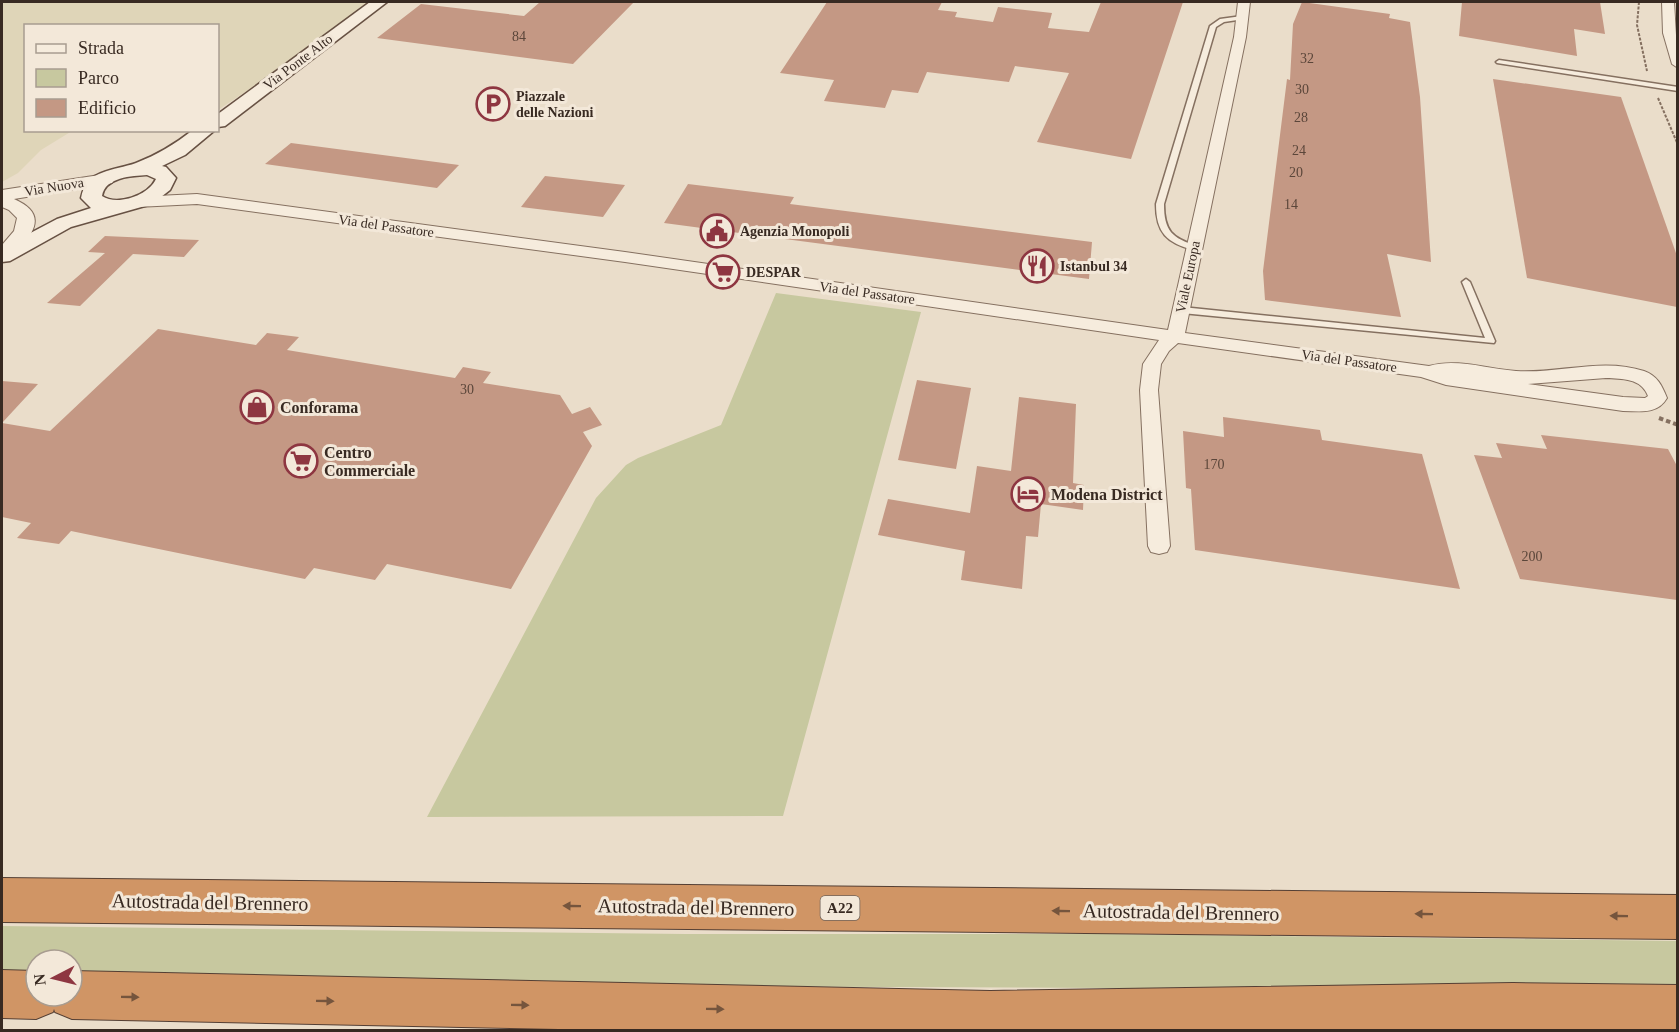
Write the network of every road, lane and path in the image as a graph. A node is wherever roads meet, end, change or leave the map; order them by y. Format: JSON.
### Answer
{"nodes":[{"id":1,"x":379,"y":2,"type":"edge"},
{"id":2,"x":1244,"y":2,"type":"edge"},
{"id":3,"x":1668,"y":2,"type":"edge"},
{"id":4,"x":1242,"y":18,"type":"junction"},
{"id":5,"x":1499,"y":62,"type":"dead end"},
{"id":6,"x":1677,"y":64,"type":"edge"},
{"id":7,"x":1677,"y":89,"type":"edge"},
{"id":8,"x":219,"y":121,"type":"edge"},
{"id":9,"x":203,"y":132,"type":"edge"},
{"id":10,"x":178,"y":151,"type":"junction"},
{"id":11,"x":140,"y":169,"type":"junction"},
{"id":12,"x":164,"y":178,"type":"junction"},
{"id":13,"x":106,"y":179,"type":"junction"},
{"id":14,"x":90,"y":197,"type":"junction"},
{"id":15,"x":3,"y":198,"type":"edge"},
{"id":16,"x":197,"y":199,"type":"junction"},
{"id":17,"x":127,"y":204,"type":"junction"},
{"id":18,"x":64,"y":223,"type":"junction"},
{"id":19,"x":1194,"y":248,"type":"junction"},
{"id":20,"x":2,"y":255,"type":"edge"},
{"id":21,"x":1466,"y":282,"type":"dead end"},
{"id":22,"x":1182,"y":309,"type":"junction"},
{"id":23,"x":1175,"y":337,"type":"junction"},
{"id":24,"x":1431,"y":372,"type":"junction"},
{"id":25,"x":1159,"y":546,"type":"dead end"},
{"id":26,"x":2,"y":900,"type":"edge"},
{"id":27,"x":1677,"y":917,"type":"edge"},
{"id":28,"x":2,"y":994,"type":"edge"},
{"id":29,"x":24,"y":994,"type":"edge"},
{"id":30,"x":84,"y":995,"type":"edge"},
{"id":31,"x":1677,"y":1009,"type":"edge"}],
"edges":[{"from":1,"to":8,"type":"main road","name":"Via Ponte Alto"},
{"from":2,"to":4,"type":"street","name":"Viale Europa"},
{"from":3,"to":6,"type":"street"},
{"from":4,"to":19,"type":"street","name":"Viale Europa"},
{"from":4,"to":19,"type":"lane"},
{"from":5,"to":7,"type":"lane"},
{"from":9,"to":10,"type":"main road"},
{"from":10,"to":11,"type":"main road"},
{"from":10,"to":12,"type":"main road"},
{"from":11,"to":12,"type":"main road"},
{"from":11,"to":13,"type":"main road"},
{"from":12,"to":16,"type":"street","name":"Via del Passatore"},
{"from":12,"to":17,"type":"main road"},
{"from":13,"to":14,"type":"main road"},
{"from":13,"to":15,"type":"street","name":"Via Nuova"},
{"from":14,"to":15,"type":"street","name":"Via Nuova"},
{"from":14,"to":17,"type":"main road"},
{"from":14,"to":18,"type":"main road"},
{"from":15,"to":20,"type":"street","name":"Via Nuova"},
{"from":16,"to":17,"type":"street","name":"Via del Passatore"},
{"from":16,"to":23,"type":"street","name":"Via del Passatore"},
{"from":17,"to":18,"type":"main road"},
{"from":18,"to":20,"type":"main road"},
{"from":19,"to":22,"type":"street","name":"Viale Europa"},
{"from":21,"to":22,"type":"lane","name":"Via del Passatore"},
{"from":22,"to":23,"type":"street","name":"Viale Europa"},
{"from":23,"to":24,"type":"street","name":"Via del Passatore"},
{"from":23,"to":25,"type":"street","name":"Viale Europa"},
{"from":24,"to":24,"type":"street","name":"Via del Passatore"},
{"from":27,"to":26,"type":"highway","name":"Autostrada del Brennero","number":"A22","one_way":true},
{"from":28,"to":29,"type":"highway"},
{"from":30,"to":31,"type":"highway","one_way":true}]}
